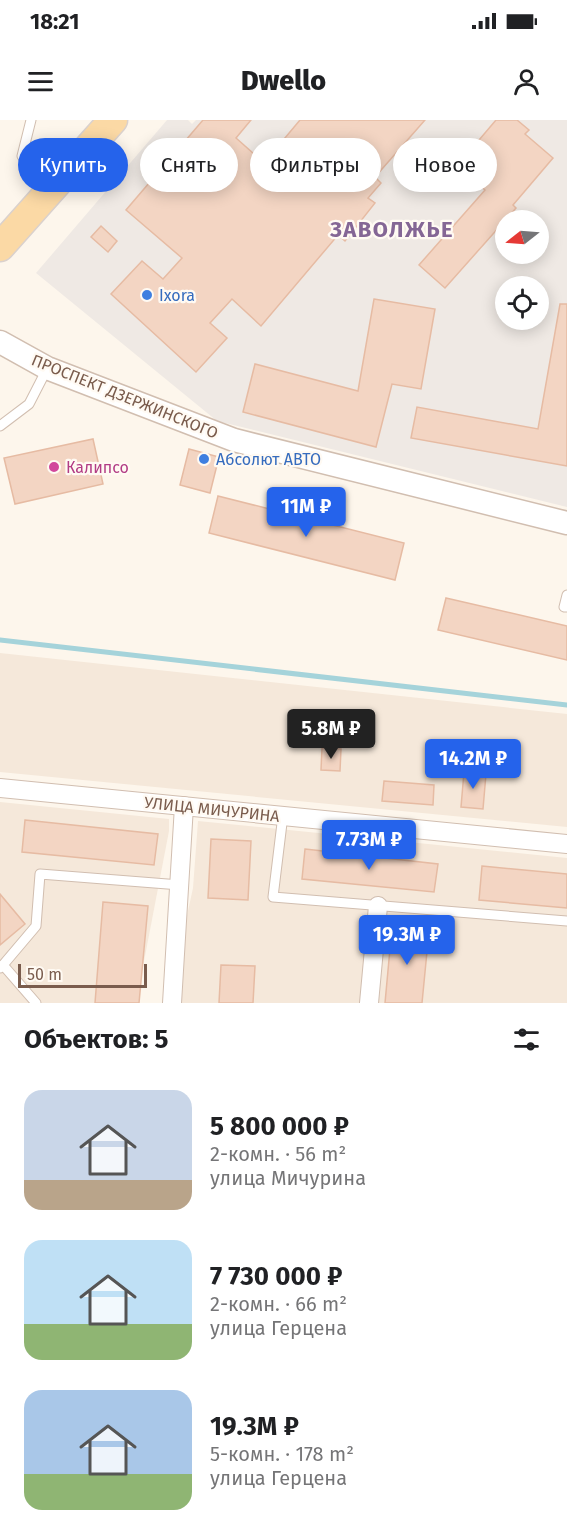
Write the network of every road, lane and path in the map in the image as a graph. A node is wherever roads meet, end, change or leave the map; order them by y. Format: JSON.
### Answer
{"nodes":[{"id":1,"x":31,"y":120,"type":"edge"},
{"id":2,"x":113,"y":120,"type":"edge"},
{"id":3,"x":26,"y":138,"type":"edge"},
{"id":4,"x":97,"y":138,"type":"edge"},
{"id":5,"x":48,"y":192,"type":"edge"},
{"id":6,"x":0,"y":247,"type":"edge"},
{"id":7,"x":0,"y":342,"type":"edge"},
{"id":8,"x":47,"y":368,"type":"junction"},
{"id":9,"x":0,"y":426,"type":"edge"},
{"id":10,"x":567,"y":523,"type":"edge"},
{"id":11,"x":567,"y":595,"type":"edge"},
{"id":12,"x":567,"y":607,"type":"edge"},
{"id":13,"x":0,"y":788,"type":"edge"},
{"id":14,"x":184,"y":806,"type":"junction"},
{"id":15,"x":282,"y":816,"type":"junction"},
{"id":16,"x":567,"y":844,"type":"edge"},
{"id":17,"x":180,"y":885,"type":"junction"},
{"id":18,"x":378,"y":906,"type":"junction"},
{"id":19,"x":567,"y":921,"type":"edge"},
{"id":20,"x":2,"y":966,"type":"edge"},
{"id":21,"x":36,"y":1003,"type":"edge"},
{"id":22,"x":172,"y":1003,"type":"edge"},
{"id":23,"x":369,"y":1003,"type":"edge"}],
"edges":[{"from":1,"to":3,"type":"lane"},
{"from":2,"to":4,"type":"main road"},
{"from":5,"to":6,"type":"main road"},
{"from":7,"to":8,"type":"street","name":"ПРОСПЕКТ ДЗЕРЖИНСКОГО"},
{"from":8,"to":9,"type":"lane"},
{"from":8,"to":10,"type":"street","name":"ПРОСПЕКТ ДЗЕРЖИНСКОГО"},
{"from":11,"to":12,"type":"lane"},
{"from":13,"to":14,"type":"street","name":"УЛИЦА МИЧУРИНА"},
{"from":14,"to":15,"type":"street","name":"УЛИЦА МИЧУРИНА"},
{"from":14,"to":17,"type":"street"},
{"from":15,"to":16,"type":"street","name":"УЛИЦА МИЧУРИНА"},
{"from":15,"to":18,"type":"lane"},
{"from":17,"to":20,"type":"lane"},
{"from":17,"to":22,"type":"street"},
{"from":18,"to":19,"type":"lane"},
{"from":18,"to":23,"type":"street"},
{"from":20,"to":21,"type":"lane"}]}
